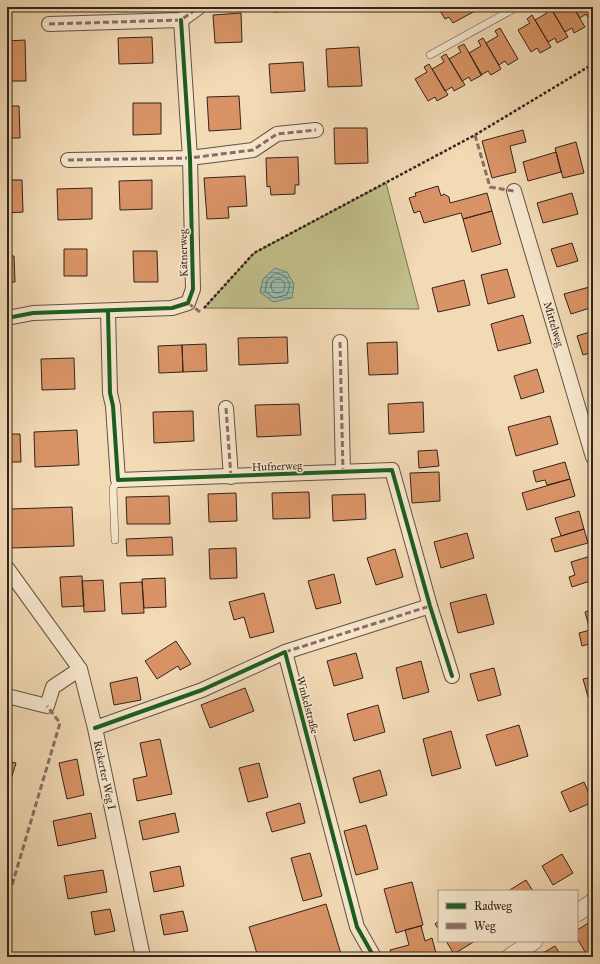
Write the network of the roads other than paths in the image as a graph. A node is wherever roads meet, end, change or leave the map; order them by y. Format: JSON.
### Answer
{"nodes":[{"id":1,"x":199,"y":7,"type":"edge"},
{"id":2,"x":517,"y":7,"type":"edge"},
{"id":3,"x":181,"y":20,"type":"junction"},
{"id":4,"x":49,"y":24,"type":"dead end"},
{"id":5,"x":430,"y":55,"type":"dead end"},
{"id":6,"x":316,"y":130,"type":"dead end"},
{"id":7,"x":190,"y":158,"type":"junction"},
{"id":8,"x":68,"y":160,"type":"dead end"},
{"id":9,"x":514,"y":191,"type":"dead end"},
{"id":10,"x":108,"y":312,"type":"junction"},
{"id":11,"x":7,"y":318,"type":"edge"},
{"id":12,"x":340,"y":342,"type":"dead end"},
{"id":13,"x":226,"y":408,"type":"dead end"},
{"id":14,"x":593,"y":457,"type":"edge"},
{"id":15,"x":343,"y":472,"type":"junction"},
{"id":16,"x":231,"y":477,"type":"junction"},
{"id":17,"x":118,"y":480,"type":"junction"},
{"id":18,"x":115,"y":540,"type":"dead end"},
{"id":19,"x":7,"y":568,"type":"edge"},
{"id":20,"x":13,"y":587,"type":"edge"},
{"id":21,"x":430,"y":606,"type":"junction"},
{"id":22,"x":285,"y":652,"type":"junction"},
{"id":23,"x":80,"y":669,"type":"junction"},
{"id":24,"x":452,"y":676,"type":"dead end"},
{"id":25,"x":7,"y":696,"type":"edge"},
{"id":26,"x":95,"y":728,"type":"junction"},
{"id":27,"x":593,"y":902,"type":"edge"},
{"id":28,"x":578,"y":912,"type":"edge"},
{"id":29,"x":532,"y":942,"type":"edge"},
{"id":30,"x":143,"y":957,"type":"edge"},
{"id":31,"x":374,"y":957,"type":"edge"},
{"id":32,"x":510,"y":957,"type":"edge"}],
"edges":[{"from":1,"to":3,"type":"street"},
{"from":2,"to":5,"type":"lane"},
{"from":3,"to":4,"type":"street"},
{"from":3,"to":7,"type":"street","name":"Kätnerweg"},
{"from":6,"to":7,"type":"street"},
{"from":7,"to":8,"type":"street"},
{"from":7,"to":10,"type":"street","name":"Kätnerweg"},
{"from":9,"to":14,"type":"street","name":"Mittelweg"},
{"from":10,"to":11,"type":"street","name":"Kätnerweg"},
{"from":10,"to":17,"type":"street"},
{"from":12,"to":15,"type":"street"},
{"from":13,"to":16,"type":"street"},
{"from":15,"to":16,"type":"street","name":"Hufnerweg"},
{"from":15,"to":21,"type":"street","name":"Hufnerweg"},
{"from":16,"to":17,"type":"street","name":"Hufnerweg"},
{"from":17,"to":18,"type":"lane"},
{"from":19,"to":20,"type":"street","name":"Rickerter Weg I"},
{"from":20,"to":23,"type":"street","name":"Rickerter Weg I"},
{"from":21,"to":22,"type":"street"},
{"from":21,"to":24,"type":"street","name":"Hufnerweg"},
{"from":22,"to":26,"type":"street"},
{"from":22,"to":31,"type":"street","name":"Winkelstraße"},
{"from":23,"to":25,"type":"street"},
{"from":23,"to":26,"type":"street","name":"Rickerter Weg I"},
{"from":26,"to":30,"type":"street","name":"Rickerter Weg I"},
{"from":27,"to":28,"type":"street"},
{"from":29,"to":32,"type":"street"}]}
